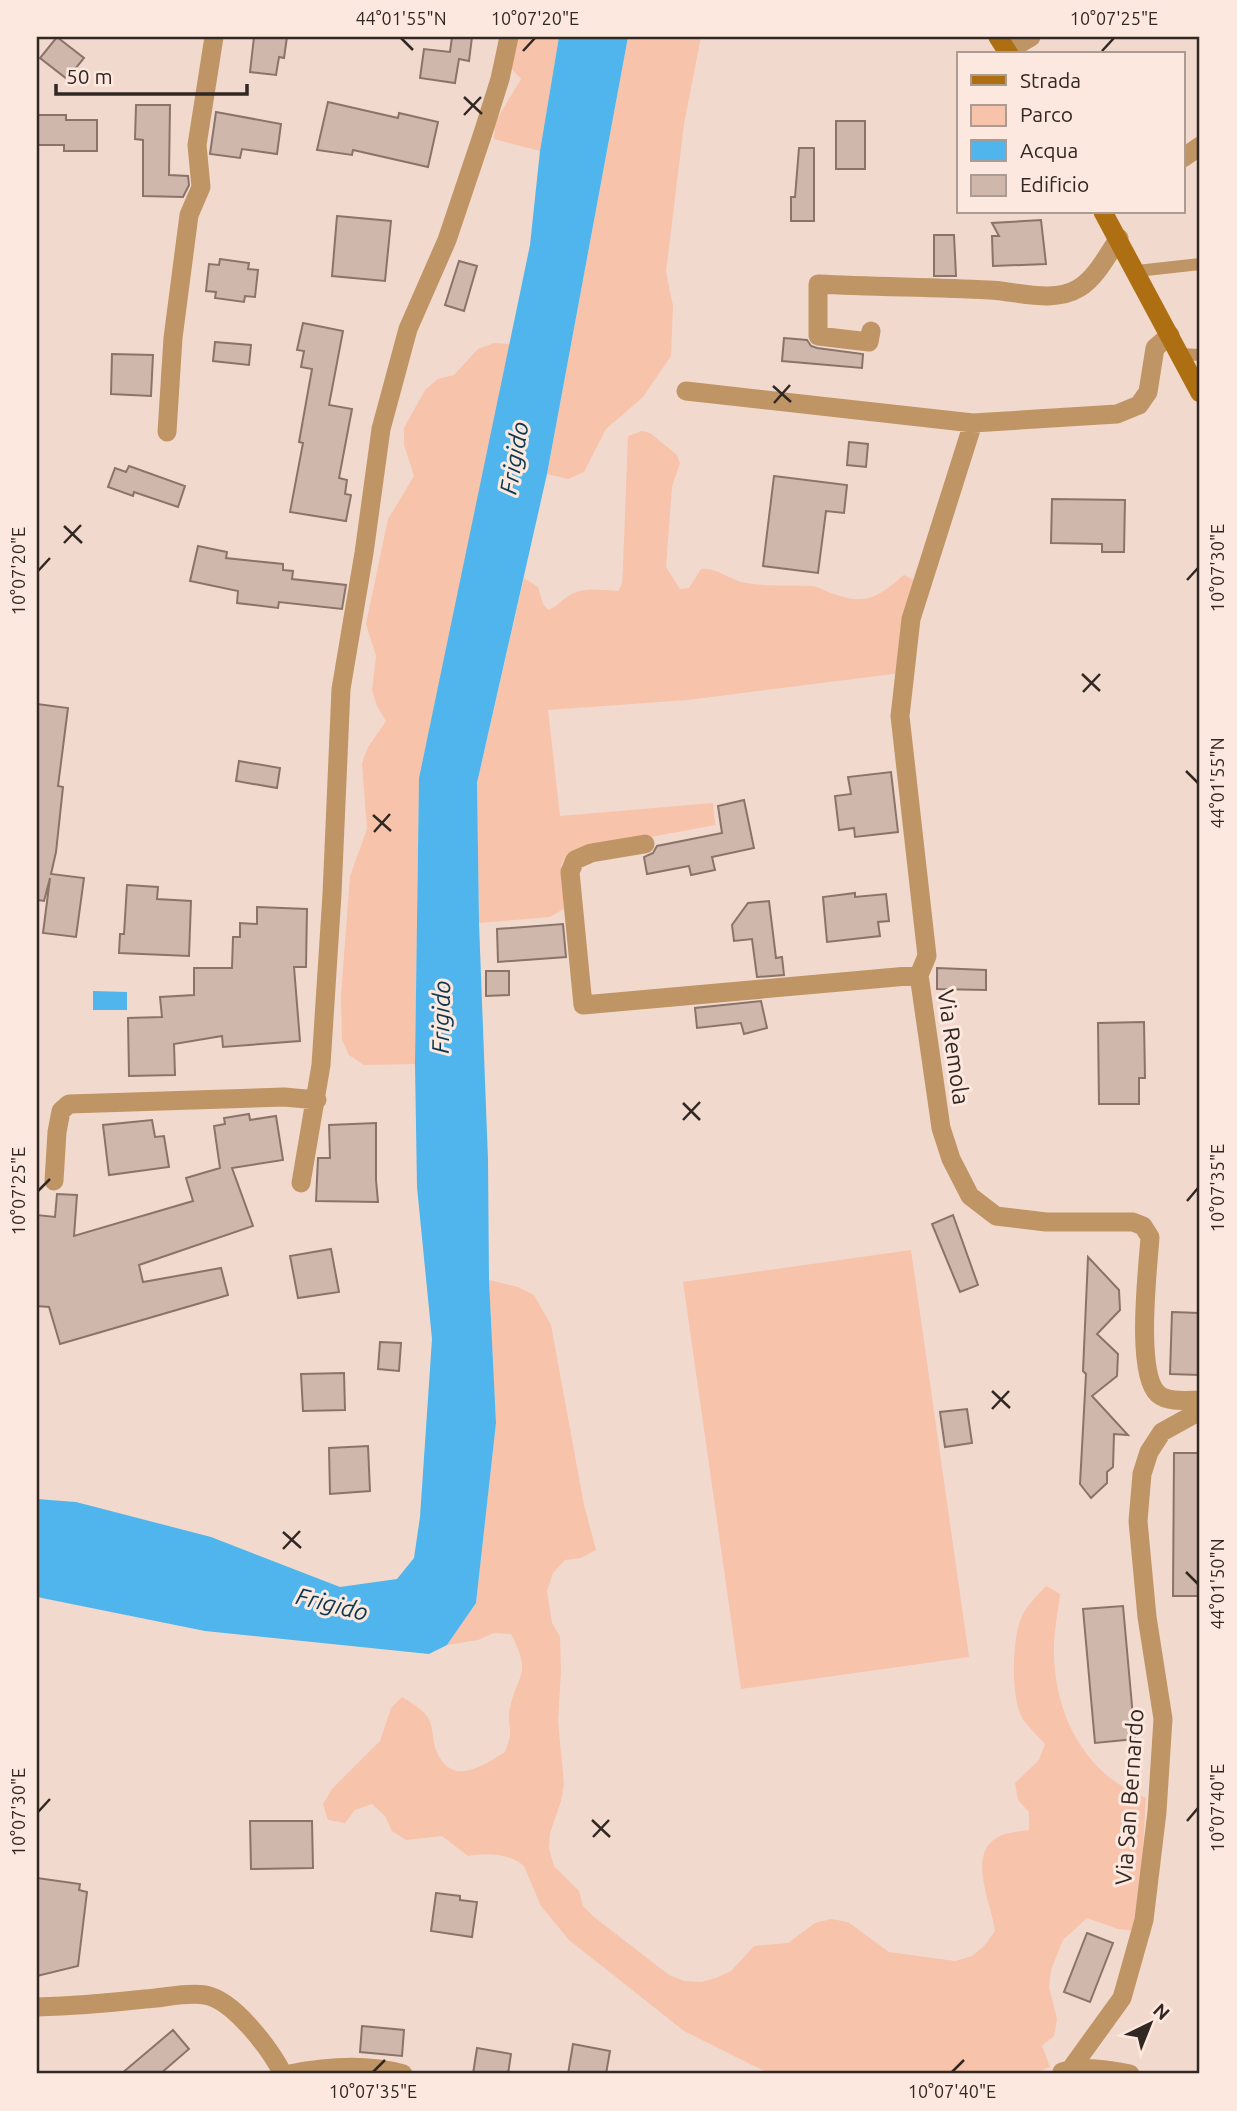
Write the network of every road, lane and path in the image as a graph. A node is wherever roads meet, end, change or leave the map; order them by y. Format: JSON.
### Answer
{"nodes":[{"id":1,"x":214,"y":37,"type":"edge"},
{"id":2,"x":509,"y":37,"type":"edge"},
{"id":3,"x":1031,"y":37,"type":"edge"},
{"id":4,"x":1005,"y":47,"type":"edge"},
{"id":5,"x":1200,"y":146,"type":"edge"},
{"id":6,"x":1184,"y":157,"type":"edge"},
{"id":7,"x":1104,"y":214,"type":"edge"},
{"id":8,"x":1119,"y":238,"type":"junction"},
{"id":9,"x":1200,"y":264,"type":"edge"},
{"id":10,"x":1137,"y":271,"type":"junction"},
{"id":11,"x":871,"y":331,"type":"dead end"},
{"id":12,"x":1170,"y":335,"type":"junction"},
{"id":13,"x":1180,"y":354,"type":"junction"},
{"id":14,"x":1200,"y":355,"type":"edge"},
{"id":15,"x":686,"y":391,"type":"dead end"},
{"id":16,"x":1200,"y":393,"type":"edge"},
{"id":17,"x":973,"y":423,"type":"junction"},
{"id":18,"x":167,"y":432,"type":"dead end"},
{"id":19,"x":645,"y":844,"type":"dead end"},
{"id":20,"x":919,"y":975,"type":"junction"},
{"id":21,"x":317,"y":1100,"type":"junction"},
{"id":22,"x":54,"y":1181,"type":"dead end"},
{"id":23,"x":301,"y":1183,"type":"dead end"},
{"id":24,"x":1200,"y":1400,"type":"edge"},
{"id":25,"x":1200,"y":1411,"type":"edge"},
{"id":26,"x":37,"y":2007,"type":"edge"},
{"id":27,"x":1064,"y":2072,"type":"edge"},
{"id":28,"x":282,"y":2074,"type":"edge"},
{"id":29,"x":290,"y":2074,"type":"edge"},
{"id":30,"x":403,"y":2074,"type":"edge"},
{"id":31,"x":1130,"y":2074,"type":"edge"}],
"edges":[{"from":1,"to":18,"type":"street"},
{"from":2,"to":21,"type":"street"},
{"from":3,"to":4,"type":"street"},
{"from":5,"to":6,"type":"street"},
{"from":7,"to":8,"type":"main road"},
{"from":8,"to":10,"type":"main road"},
{"from":8,"to":11,"type":"street"},
{"from":9,"to":10,"type":"lane"},
{"from":10,"to":12,"type":"main road"},
{"from":12,"to":13,"type":"main road"},
{"from":12,"to":17,"type":"street"},
{"from":13,"to":14,"type":"lane"},
{"from":13,"to":16,"type":"main road"},
{"from":15,"to":17,"type":"street"},
{"from":17,"to":20,"type":"street"},
{"from":19,"to":20,"type":"street","name":"Via Remola"},
{"from":20,"to":24,"type":"street","name":"Via Remola"},
{"from":21,"to":22,"type":"street"},
{"from":21,"to":23,"type":"street"},
{"from":25,"to":27,"type":"street","name":"Via San Bernardo"},
{"from":26,"to":28,"type":"street"},
{"from":27,"to":31,"type":"street"},
{"from":29,"to":30,"type":"street"}]}
